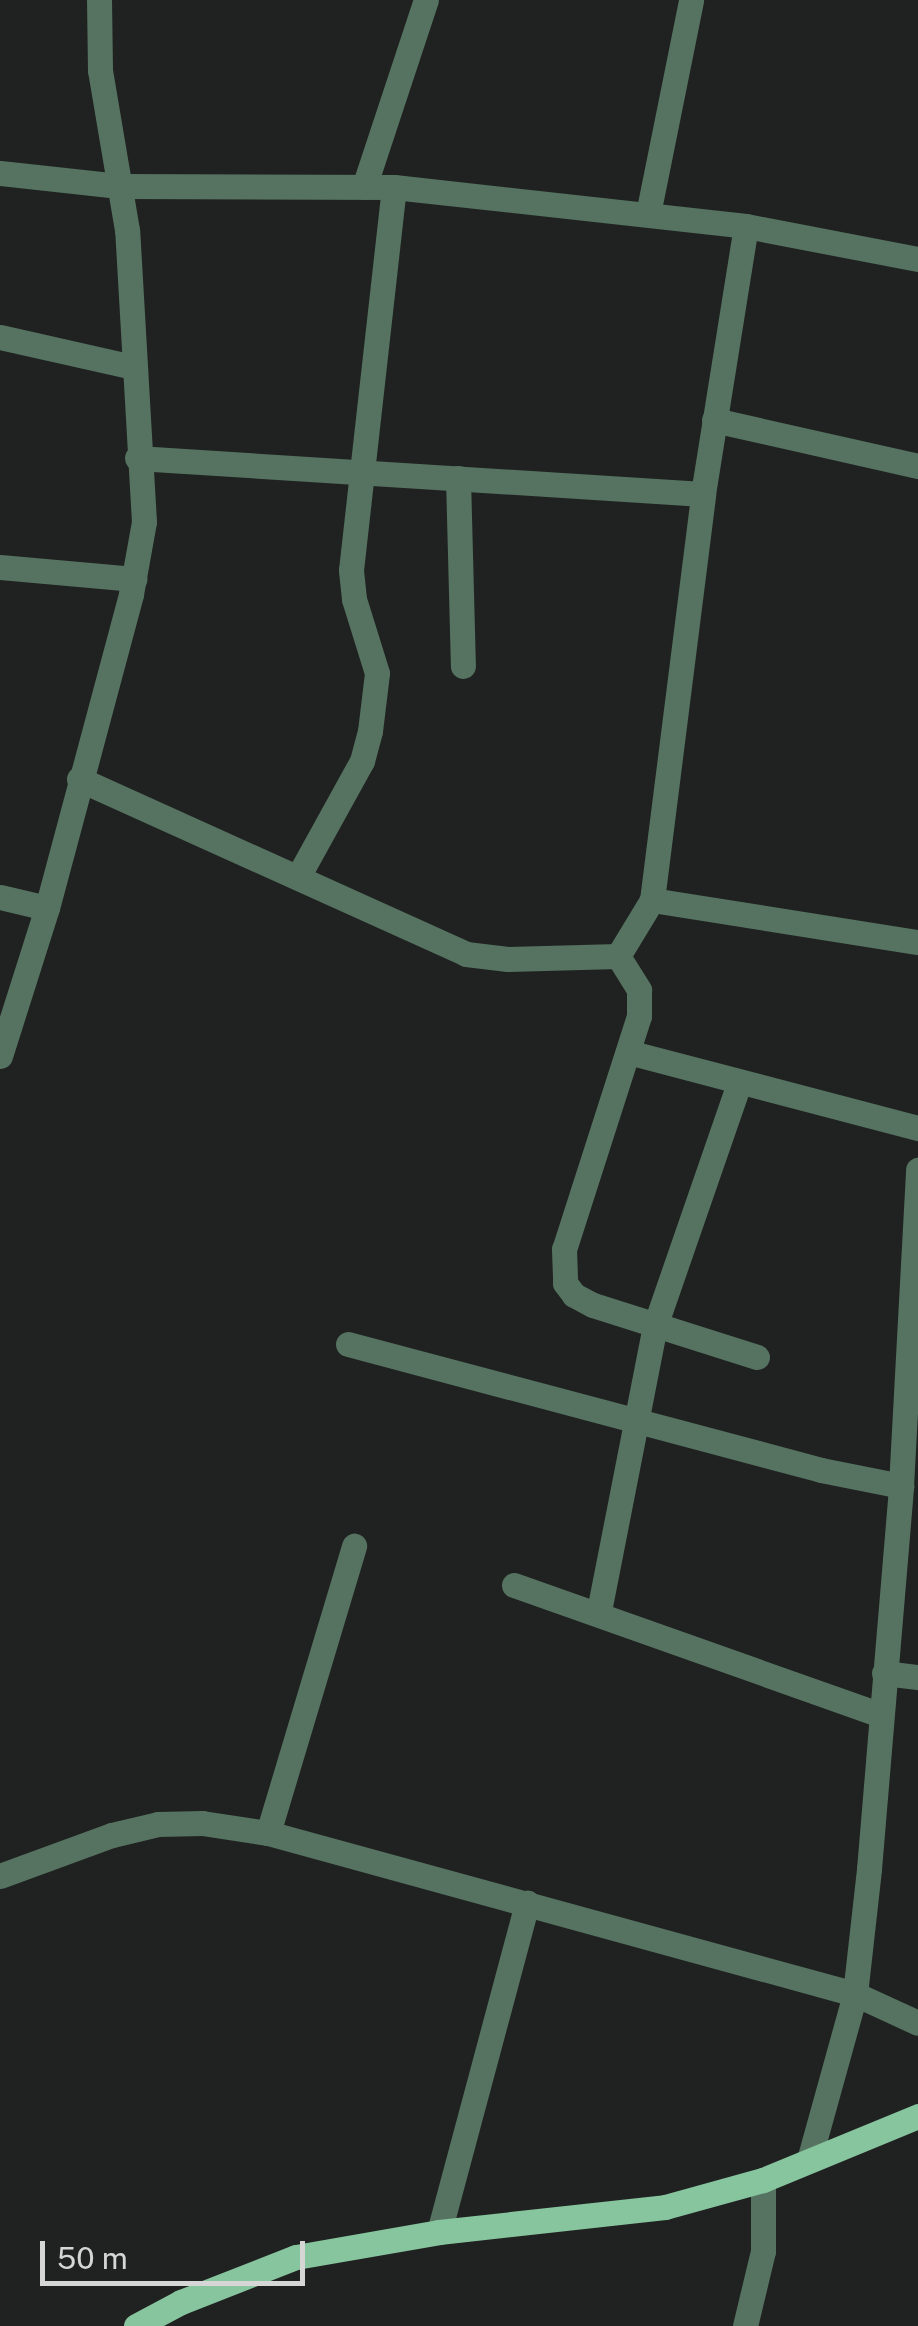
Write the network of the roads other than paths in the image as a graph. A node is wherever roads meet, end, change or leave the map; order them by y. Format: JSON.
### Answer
{"nodes":[{"id":1,"x":98,"y":0,"type":"edge"},
{"id":2,"x":426,"y":0,"type":"edge"},
{"id":3,"x":691,"y":0,"type":"edge"},
{"id":4,"x":0,"y":174,"type":"edge"},
{"id":5,"x":119,"y":186,"type":"junction"},
{"id":6,"x":394,"y":186,"type":"junction"},
{"id":7,"x":364,"y":187,"type":"junction"},
{"id":8,"x":648,"y":214,"type":"junction"},
{"id":9,"x":746,"y":226,"type":"junction"},
{"id":10,"x":918,"y":259,"type":"edge"},
{"id":11,"x":0,"y":338,"type":"edge"},
{"id":12,"x":132,"y":366,"type":"junction"},
{"id":13,"x":714,"y":420,"type":"junction"},
{"id":14,"x":137,"y":458,"type":"junction"},
{"id":15,"x":918,"y":466,"type":"edge"},
{"id":16,"x":362,"y":472,"type":"junction"},
{"id":17,"x":458,"y":478,"type":"junction"},
{"id":18,"x":702,"y":494,"type":"junction"},
{"id":19,"x":0,"y":567,"type":"edge"},
{"id":20,"x":134,"y":580,"type":"junction"},
{"id":21,"x":463,"y":666,"type":"dead end"},
{"id":22,"x":79,"y":779,"type":"junction"},
{"id":23,"x":299,"y":875,"type":"junction"},
{"id":24,"x":0,"y":897,"type":"edge"},
{"id":25,"x":652,"y":900,"type":"junction"},
{"id":26,"x":47,"y":908,"type":"junction"},
{"id":27,"x":918,"y":942,"type":"edge"},
{"id":28,"x":618,"y":956,"type":"junction"},
{"id":29,"x":628,"y":1052,"type":"junction"},
{"id":30,"x":0,"y":1056,"type":"edge"},
{"id":31,"x":739,"y":1083,"type":"junction"},
{"id":32,"x":918,"y":1128,"type":"edge"},
{"id":33,"x":918,"y":1169,"type":"edge"},
{"id":34,"x":654,"y":1326,"type":"junction"},
{"id":35,"x":348,"y":1344,"type":"dead end"},
{"id":36,"x":756,"y":1357,"type":"dead end"},
{"id":37,"x":913,"y":1360,"type":"edge"},
{"id":38,"x":635,"y":1420,"type":"junction"},
{"id":39,"x":901,"y":1486,"type":"junction"},
{"id":40,"x":354,"y":1546,"type":"dead end"},
{"id":41,"x":514,"y":1585,"type":"dead end"},
{"id":42,"x":599,"y":1611,"type":"junction"},
{"id":43,"x":884,"y":1673,"type":"junction"},
{"id":44,"x":918,"y":1678,"type":"edge"},
{"id":45,"x":881,"y":1715,"type":"junction"},
{"id":46,"x":268,"y":1833,"type":"junction"},
{"id":47,"x":0,"y":1876,"type":"edge"},
{"id":48,"x":527,"y":1903,"type":"junction"},
{"id":49,"x":855,"y":1994,"type":"junction"},
{"id":50,"x":918,"y":2023,"type":"edge"},
{"id":51,"x":918,"y":2116,"type":"edge"},
{"id":52,"x":809,"y":2160,"type":"junction"},
{"id":53,"x":763,"y":2180,"type":"junction"},
{"id":54,"x":438,"y":2232,"type":"junction"},
{"id":55,"x":136,"y":2326,"type":"edge"},
{"id":56,"x":746,"y":2326,"type":"edge"}],
"edges":[{"from":1,"to":5,"type":"street"},
{"from":2,"to":7,"type":"street"},
{"from":3,"to":8,"type":"street"},
{"from":4,"to":5,"type":"street"},
{"from":5,"to":7,"type":"street"},
{"from":5,"to":12,"type":"street"},
{"from":6,"to":7,"type":"street"},
{"from":6,"to":8,"type":"street"},
{"from":6,"to":16,"type":"street"},
{"from":8,"to":9,"type":"street"},
{"from":9,"to":10,"type":"street"},
{"from":9,"to":13,"type":"street"},
{"from":11,"to":12,"type":"street"},
{"from":12,"to":14,"type":"street"},
{"from":13,"to":15,"type":"street"},
{"from":13,"to":18,"type":"street"},
{"from":14,"to":16,"type":"street"},
{"from":14,"to":20,"type":"street"},
{"from":16,"to":17,"type":"street"},
{"from":16,"to":23,"type":"street"},
{"from":17,"to":18,"type":"street"},
{"from":17,"to":21,"type":"street"},
{"from":18,"to":25,"type":"street"},
{"from":19,"to":20,"type":"street"},
{"from":20,"to":22,"type":"street"},
{"from":22,"to":23,"type":"street"},
{"from":22,"to":26,"type":"street"},
{"from":23,"to":28,"type":"street"},
{"from":24,"to":26,"type":"street"},
{"from":25,"to":27,"type":"street"},
{"from":25,"to":28,"type":"street"},
{"from":26,"to":30,"type":"street"},
{"from":28,"to":29,"type":"street"},
{"from":29,"to":31,"type":"street"},
{"from":29,"to":34,"type":"street"},
{"from":31,"to":32,"type":"street"},
{"from":31,"to":34,"type":"street"},
{"from":33,"to":37,"type":"street"},
{"from":34,"to":36,"type":"street"},
{"from":34,"to":38,"type":"street"},
{"from":35,"to":38,"type":"street"},
{"from":37,"to":39,"type":"street"},
{"from":38,"to":39,"type":"street"},
{"from":38,"to":42,"type":"street"},
{"from":39,"to":43,"type":"street"},
{"from":40,"to":46,"type":"street"},
{"from":41,"to":42,"type":"street"},
{"from":42,"to":45,"type":"street"},
{"from":43,"to":44,"type":"street"},
{"from":43,"to":45,"type":"street"},
{"from":45,"to":49,"type":"street"},
{"from":46,"to":47,"type":"street"},
{"from":46,"to":48,"type":"street"},
{"from":48,"to":49,"type":"street"},
{"from":48,"to":54,"type":"street"},
{"from":49,"to":50,"type":"street"},
{"from":49,"to":52,"type":"street"},
{"from":51,"to":52,"type":"main road"},
{"from":52,"to":53,"type":"main road"},
{"from":53,"to":54,"type":"main road"},
{"from":53,"to":56,"type":"street"},
{"from":54,"to":55,"type":"main road"}]}
